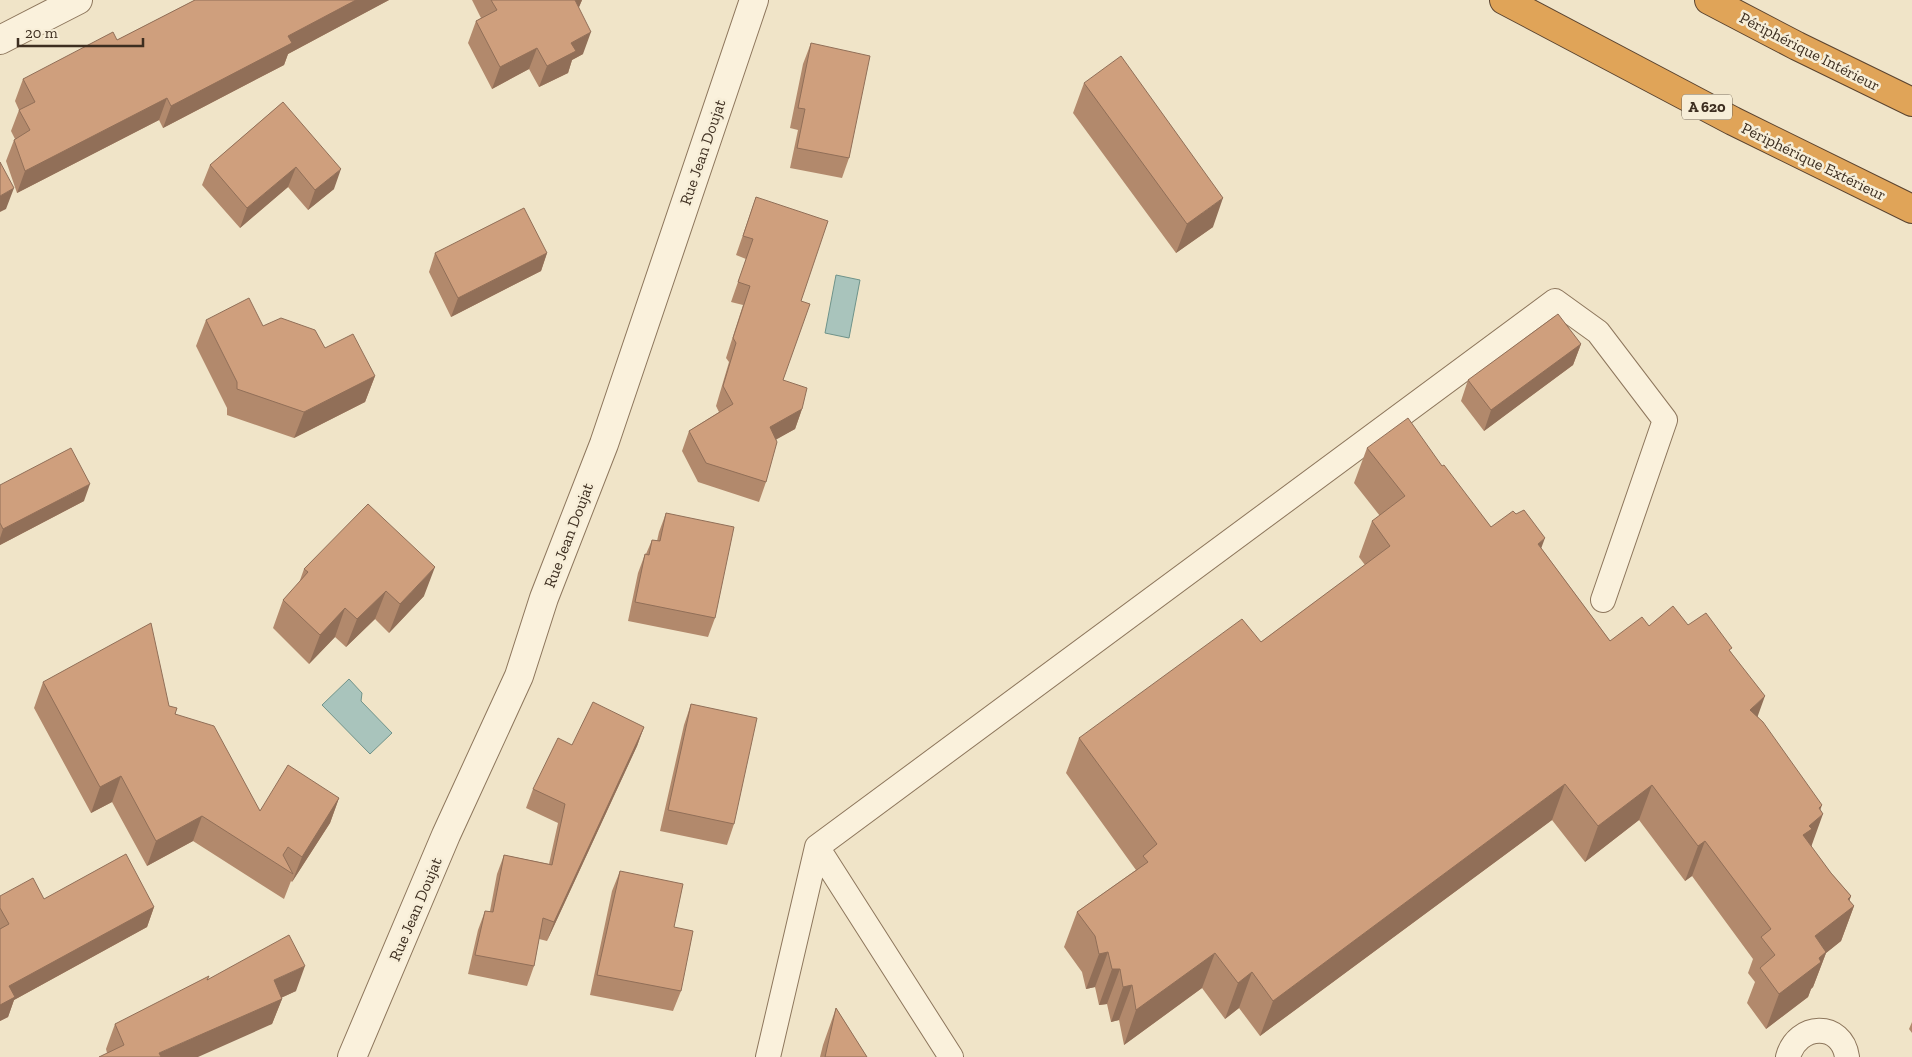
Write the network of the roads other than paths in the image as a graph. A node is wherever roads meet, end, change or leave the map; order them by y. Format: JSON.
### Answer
{"nodes":[{"id":1,"x":78,"y":0,"type":"edge"},
{"id":2,"x":754,"y":0,"type":"edge"},
{"id":3,"x":1504,"y":0,"type":"edge"},
{"id":4,"x":1709,"y":0,"type":"edge"},
{"id":5,"x":0,"y":40,"type":"edge"},
{"id":6,"x":1912,"y":102,"type":"edge"},
{"id":7,"x":1912,"y":209,"type":"edge"},
{"id":8,"x":1603,"y":600,"type":"dead end"},
{"id":9,"x":817,"y":847,"type":"junction"},
{"id":10,"x":352,"y":1057,"type":"edge"},
{"id":11,"x":768,"y":1057,"type":"edge"},
{"id":12,"x":951,"y":1057,"type":"edge"},
{"id":13,"x":1788,"y":1057,"type":"edge"},
{"id":14,"x":1847,"y":1057,"type":"edge"}],
"edges":[{"from":1,"to":5,"type":"street"},
{"from":2,"to":10,"type":"street","name":"Rue Jean Doujat"},
{"from":3,"to":7,"type":"highway","name":"Périphérique Extérieur","number":"A 620"},
{"from":4,"to":6,"type":"highway","name":"Périphérique Intérieur"},
{"from":8,"to":9,"type":"lane"},
{"from":9,"to":11,"type":"lane"},
{"from":9,"to":12,"type":"lane"},
{"from":13,"to":14,"type":"lane"}]}
